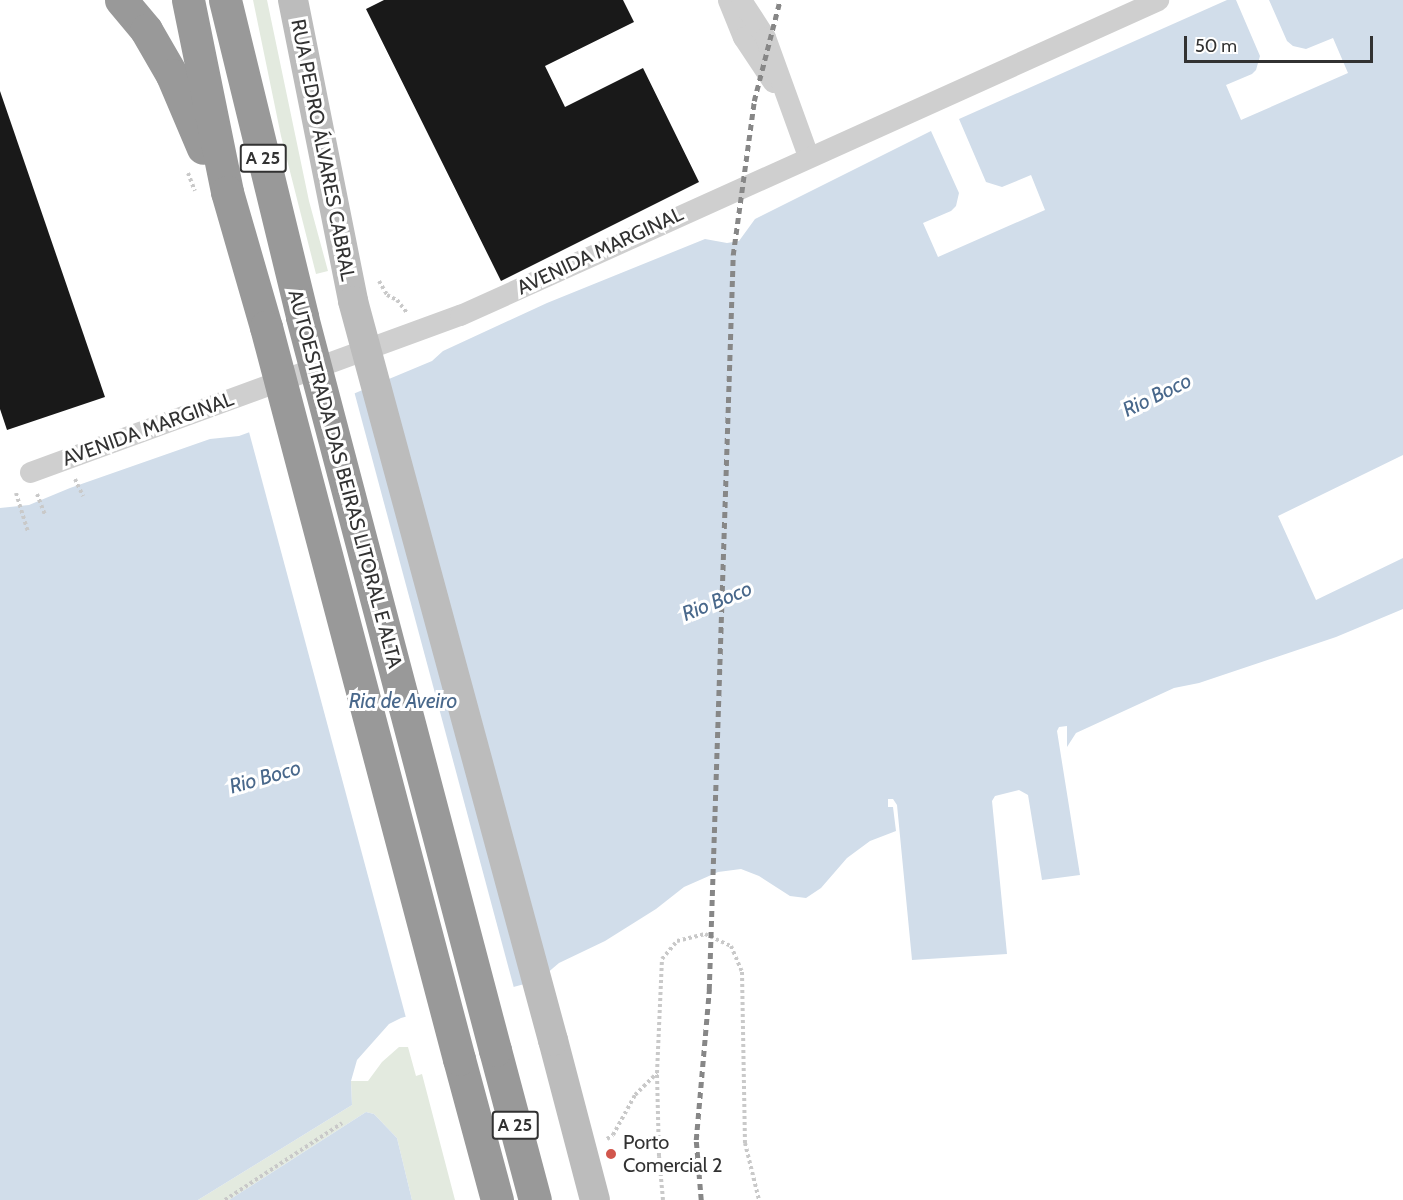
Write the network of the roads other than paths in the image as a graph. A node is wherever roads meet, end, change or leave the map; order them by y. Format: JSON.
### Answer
{"nodes":[{"id":1,"x":121,"y":0,"type":"edge"},
{"id":2,"x":188,"y":0,"type":"edge"},
{"id":3,"x":225,"y":0,"type":"edge"},
{"id":4,"x":293,"y":0,"type":"edge"},
{"id":5,"x":728,"y":0,"type":"edge"},
{"id":6,"x":741,"y":0,"type":"edge"},
{"id":7,"x":1158,"y":0,"type":"edge"},
{"id":8,"x":789,"y":107,"type":"junction"},
{"id":9,"x":808,"y":156,"type":"junction"},
{"id":10,"x":227,"y":192,"type":"junction"},
{"id":11,"x":33,"y":481,"type":"road end"},
{"id":12,"x":497,"y":1200,"type":"edge"},
{"id":13,"x":536,"y":1200,"type":"edge"},
{"id":14,"x":595,"y":1200,"type":"edge"}],
"edges":[{"from":1,"to":10,"type":"highway"},
{"from":2,"to":10,"type":"highway","name":"AUTOESTRADA DAS BEIRAS LITORAL E ALTA","number":"A 25"},
{"from":3,"to":13,"type":"highway","name":"AUTOESTRADA DAS BEIRAS LITORAL E ALTA","number":"A 25","bridge":true},
{"from":4,"to":14,"type":"street","name":"RUA PEDRO ÁLVARES CABRAL","bridge":true},
{"from":5,"to":8,"type":"street"},
{"from":6,"to":8,"type":"street"},
{"from":7,"to":9,"type":"street","name":"AVENIDA MARGINAL"},
{"from":8,"to":9,"type":"street"},
{"from":9,"to":11,"type":"street","name":"AVENIDA MARGINAL"},
{"from":10,"to":12,"type":"highway","name":"AUTOESTRADA DAS BEIRAS LITORAL E ALTA","number":"A 25","bridge":true}]}
